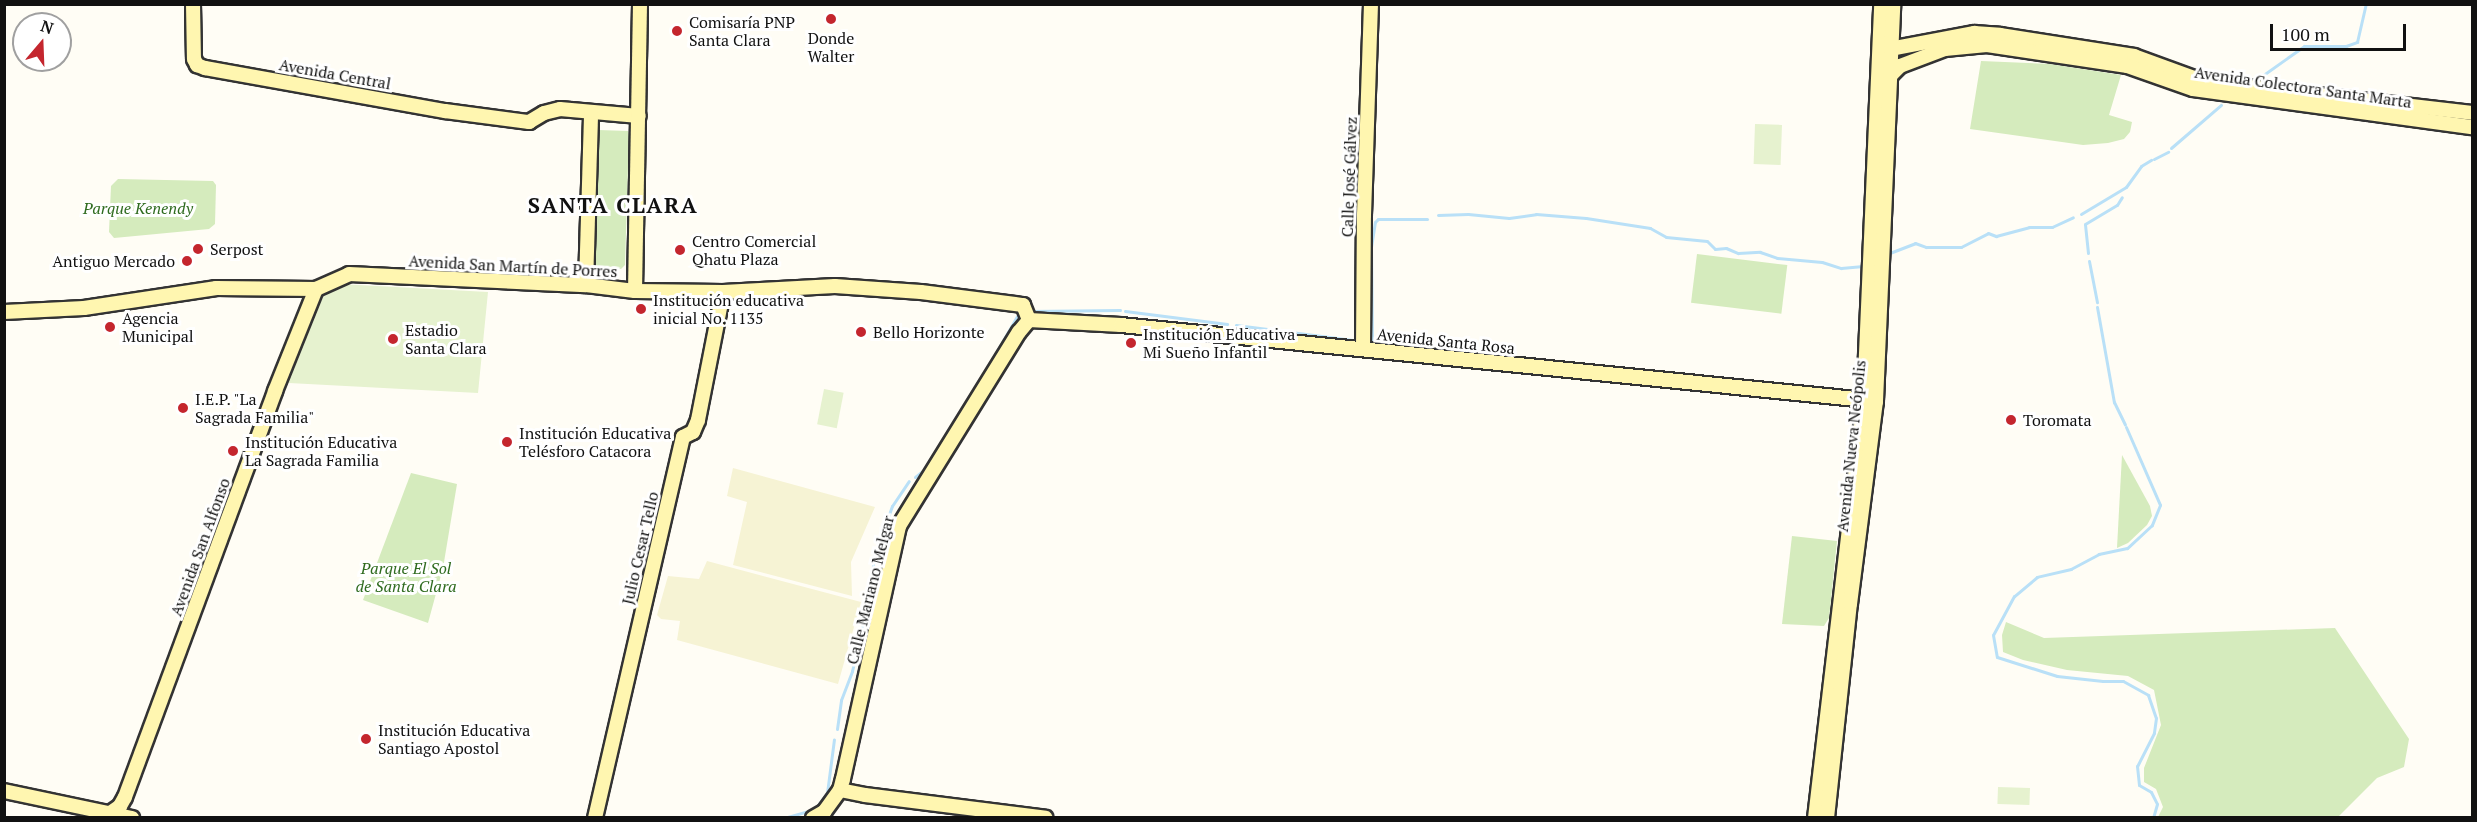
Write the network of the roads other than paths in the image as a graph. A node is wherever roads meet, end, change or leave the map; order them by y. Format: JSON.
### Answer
{"nodes":[{"id":1,"x":193,"y":4,"type":"edge"},
{"id":2,"x":640,"y":4,"type":"edge"},
{"id":3,"x":1371,"y":4,"type":"edge"},
{"id":4,"x":1881,"y":4,"type":"edge"},
{"id":5,"x":1893,"y":4,"type":"edge"},
{"id":6,"x":1890,"y":49,"type":"junction"},
{"id":7,"x":1890,"y":76,"type":"junction"},
{"id":8,"x":591,"y":113,"type":"junction"},
{"id":9,"x":2472,"y":113,"type":"edge"},
{"id":10,"x":639,"y":116,"type":"junction"},
{"id":11,"x":2472,"y":127,"type":"edge"},
{"id":12,"x":586,"y":285,"type":"junction"},
{"id":13,"x":316,"y":289,"type":"junction"},
{"id":14,"x":635,"y":291,"type":"junction"},
{"id":15,"x":723,"y":292,"type":"junction"},
{"id":16,"x":4,"y":312,"type":"edge"},
{"id":17,"x":1029,"y":320,"type":"junction"},
{"id":18,"x":1363,"y":350,"type":"junction"},
{"id":19,"x":1870,"y":400,"type":"junction"},
{"id":20,"x":1839,"y":650,"type":"junction"},
{"id":21,"x":840,"y":790,"type":"junction"},
{"id":22,"x":4,"y":791,"type":"edge"},
{"id":23,"x":85,"y":813,"type":"edge"},
{"id":24,"x":107,"y":815,"type":"edge"},
{"id":25,"x":132,"y":818,"type":"edge"},
{"id":26,"x":595,"y":818,"type":"edge"},
{"id":27,"x":813,"y":818,"type":"edge"},
{"id":28,"x":1046,"y":818,"type":"edge"},
{"id":29,"x":1815,"y":818,"type":"edge"},
{"id":30,"x":1827,"y":818,"type":"edge"}],
"edges":[{"from":1,"to":8,"type":"street","name":"Avenida Central"},
{"from":2,"to":10,"type":"street"},
{"from":3,"to":18,"type":"street","name":"Calle José Gálvez"},
{"from":4,"to":19,"type":"street","name":"Avenida Nueva Neópolis"},
{"from":5,"to":6,"type":"street","name":"Avenida Nueva Neópolis"},
{"from":6,"to":7,"type":"street","name":"Avenida Nueva Neópolis"},
{"from":6,"to":9,"type":"street","name":"Avenida Colectora Santa Marta"},
{"from":7,"to":11,"type":"street","name":"Avenida Colectora Santa Marta"},
{"from":7,"to":19,"type":"street","name":"Avenida Nueva Neópolis"},
{"from":8,"to":10,"type":"street"},
{"from":8,"to":12,"type":"street"},
{"from":10,"to":14,"type":"street"},
{"from":12,"to":13,"type":"street","name":"Avenida San Martín de Porres"},
{"from":12,"to":14,"type":"street","name":"Avenida San Martín de Porres"},
{"from":13,"to":16,"type":"street","name":"Avenida San Martín de Porres"},
{"from":13,"to":24,"type":"street","name":"Avenida San Alfonso"},
{"from":14,"to":15,"type":"street","name":"Avenida San Martín de Porres"},
{"from":15,"to":17,"type":"street","name":"Avenida San Martín de Porres"},
{"from":15,"to":26,"type":"street","name":"Julio Cesar Tello"},
{"from":17,"to":18,"type":"street","name":"Avenida Santa Rosa"},
{"from":17,"to":21,"type":"street","name":"Calle Mariano Melgar"},
{"from":18,"to":19,"type":"street","name":"Avenida Santa Rosa"},
{"from":19,"to":20,"type":"street","name":"Avenida Nueva Neópolis"},
{"from":20,"to":29,"type":"street","name":"Avenida Nueva Neópolis"},
{"from":20,"to":30,"type":"street","name":"Avenida Nueva Neópolis"},
{"from":21,"to":27,"type":"street","name":"Calle Mariano Melgar"},
{"from":21,"to":28,"type":"street"},
{"from":22,"to":23,"type":"street"},
{"from":23,"to":24,"type":"street"},
{"from":24,"to":25,"type":"street"}]}
